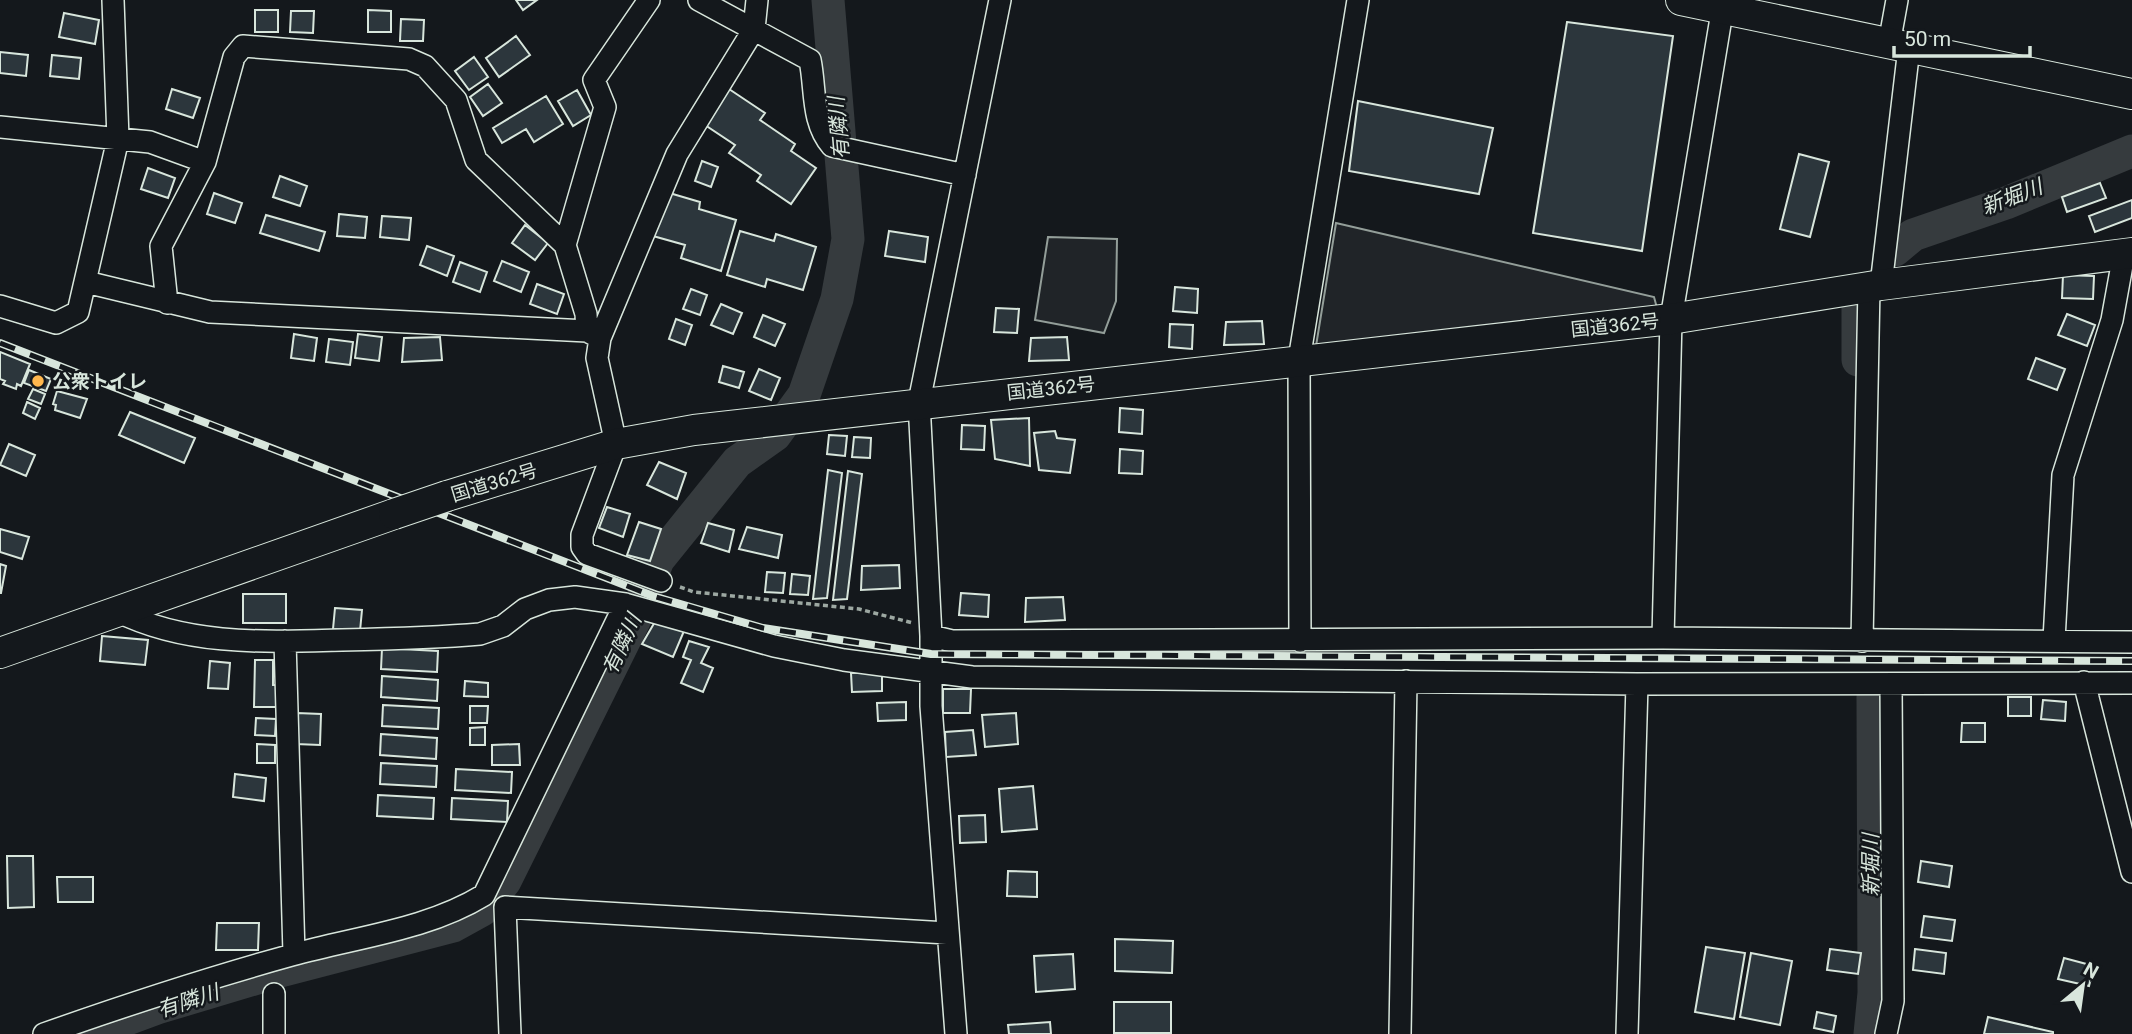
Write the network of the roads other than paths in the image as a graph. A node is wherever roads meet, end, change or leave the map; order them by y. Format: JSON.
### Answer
{"nodes":[{"id":1,"x":113,"y":0,"type":"edge"},
{"id":2,"x":649,"y":0,"type":"edge"},
{"id":3,"x":699,"y":0,"type":"edge"},
{"id":4,"x":757,"y":0,"type":"edge"},
{"id":5,"x":1000,"y":0,"type":"edge"},
{"id":6,"x":1359,"y":0,"type":"edge"},
{"id":7,"x":1681,"y":0,"type":"edge"},
{"id":8,"x":1897,"y":0,"type":"edge"},
{"id":9,"x":1723,"y":5,"type":"edge"},
{"id":10,"x":754,"y":29,"type":"junction"},
{"id":11,"x":1899,"y":46,"type":"junction"},
{"id":12,"x":2132,"y":94,"type":"edge"},
{"id":13,"x":0,"y":127,"type":"edge"},
{"id":14,"x":118,"y":139,"type":"junction"},
{"id":15,"x":205,"y":162,"type":"junction"},
{"id":16,"x":965,"y":175,"type":"junction"},
{"id":17,"x":565,"y":245,"type":"junction"},
{"id":18,"x":2128,"y":254,"type":"edge"},
{"id":19,"x":86,"y":282,"type":"junction"},
{"id":20,"x":1875,"y":286,"type":"junction"},
{"id":21,"x":167,"y":303,"type":"junction"},
{"id":22,"x":0,"y":306,"type":"edge"},
{"id":23,"x":1671,"y":318,"type":"junction"},
{"id":24,"x":593,"y":335,"type":"junction"},
{"id":25,"x":1298,"y":360,"type":"junction"},
{"id":26,"x":919,"y":402,"type":"junction"},
{"id":27,"x":616,"y":444,"type":"junction"},
{"id":28,"x":651,"y":577,"type":"road end"},
{"id":29,"x":625,"y":604,"type":"junction"},
{"id":30,"x":117,"y":611,"type":"junction"},
{"id":31,"x":1663,"y":638,"type":"junction"},
{"id":32,"x":1300,"y":640,"type":"junction"},
{"id":33,"x":2054,"y":640,"type":"junction"},
{"id":34,"x":285,"y":641,"type":"junction"},
{"id":35,"x":1861,"y":641,"type":"junction"},
{"id":36,"x":2132,"y":642,"type":"edge"},
{"id":37,"x":931,"y":647,"type":"junction"},
{"id":38,"x":0,"y":653,"type":"edge"},
{"id":39,"x":1406,"y":681,"type":"junction"},
{"id":40,"x":2084,"y":682,"type":"junction"},
{"id":41,"x":2132,"y":683,"type":"edge"},
{"id":42,"x":1637,"y":684,"type":"junction"},
{"id":43,"x":1891,"y":684,"type":"junction"},
{"id":44,"x":2132,"y":872,"type":"edge"},
{"id":45,"x":495,"y":902,"type":"junction"},
{"id":46,"x":947,"y":933,"type":"junction"},
{"id":47,"x":294,"y":954,"type":"junction"},
{"id":48,"x":274,"y":994,"type":"dead end"},
{"id":49,"x":44,"y":1034,"type":"edge"},
{"id":50,"x":274,"y":1034,"type":"edge"},
{"id":51,"x":510,"y":1034,"type":"edge"},
{"id":52,"x":956,"y":1034,"type":"edge"},
{"id":53,"x":1400,"y":1034,"type":"edge"},
{"id":54,"x":1627,"y":1034,"type":"edge"},
{"id":55,"x":1886,"y":1034,"type":"edge"}],
"edges":[{"from":1,"to":14,"type":"street"},
{"from":2,"to":17,"type":"street"},
{"from":3,"to":10,"type":"street"},
{"from":4,"to":10,"type":"street"},
{"from":5,"to":16,"type":"street"},
{"from":6,"to":25,"type":"street"},
{"from":7,"to":9,"type":"highway"},
{"from":8,"to":11,"type":"street"},
{"from":9,"to":11,"type":"highway"},
{"from":9,"to":23,"type":"street"},
{"from":10,"to":16,"type":"street"},
{"from":10,"to":24,"type":"street"},
{"from":11,"to":12,"type":"highway"},
{"from":11,"to":20,"type":"street"},
{"from":13,"to":14,"type":"street"},
{"from":14,"to":15,"type":"street"},
{"from":14,"to":19,"type":"street"},
{"from":15,"to":17,"type":"street"},
{"from":15,"to":21,"type":"street"},
{"from":16,"to":26,"type":"street"},
{"from":17,"to":24,"type":"street"},
{"from":18,"to":20,"type":"highway","name":"国道362号"},
{"from":18,"to":33,"type":"street"},
{"from":19,"to":21,"type":"street"},
{"from":19,"to":22,"type":"street"},
{"from":20,"to":23,"type":"highway","name":"国道362号"},
{"from":20,"to":35,"type":"street"},
{"from":21,"to":24,"type":"street"},
{"from":23,"to":25,"type":"highway","name":"国道362号"},
{"from":23,"to":31,"type":"street"},
{"from":24,"to":27,"type":"street"},
{"from":25,"to":26,"type":"highway","name":"国道362号"},
{"from":25,"to":32,"type":"street"},
{"from":26,"to":27,"type":"highway","name":"国道362号"},
{"from":26,"to":37,"type":"street"},
{"from":27,"to":28,"type":"street"},
{"from":27,"to":30,"type":"highway","name":"国道362号","bridge":true},
{"from":29,"to":34,"type":"street"},
{"from":29,"to":37,"type":"street"},
{"from":29,"to":45,"type":"street"},
{"from":30,"to":34,"type":"street"},
{"from":30,"to":38,"type":"highway","name":"国道362号"},
{"from":31,"to":32,"type":"street"},
{"from":31,"to":35,"type":"street"},
{"from":32,"to":37,"type":"street"},
{"from":33,"to":35,"type":"street"},
{"from":33,"to":36,"type":"street"},
{"from":34,"to":47,"type":"street"},
{"from":37,"to":39,"type":"street"},
{"from":37,"to":46,"type":"street"},
{"from":39,"to":42,"type":"street"},
{"from":39,"to":53,"type":"street"},
{"from":40,"to":41,"type":"street"},
{"from":40,"to":43,"type":"street"},
{"from":40,"to":44,"type":"street"},
{"from":42,"to":43,"type":"street"},
{"from":42,"to":54,"type":"street"},
{"from":43,"to":55,"type":"street"},
{"from":45,"to":46,"type":"street"},
{"from":45,"to":47,"type":"street"},
{"from":45,"to":51,"type":"street"},
{"from":46,"to":52,"type":"street"},
{"from":47,"to":49,"type":"street"},
{"from":48,"to":50,"type":"street"}]}
